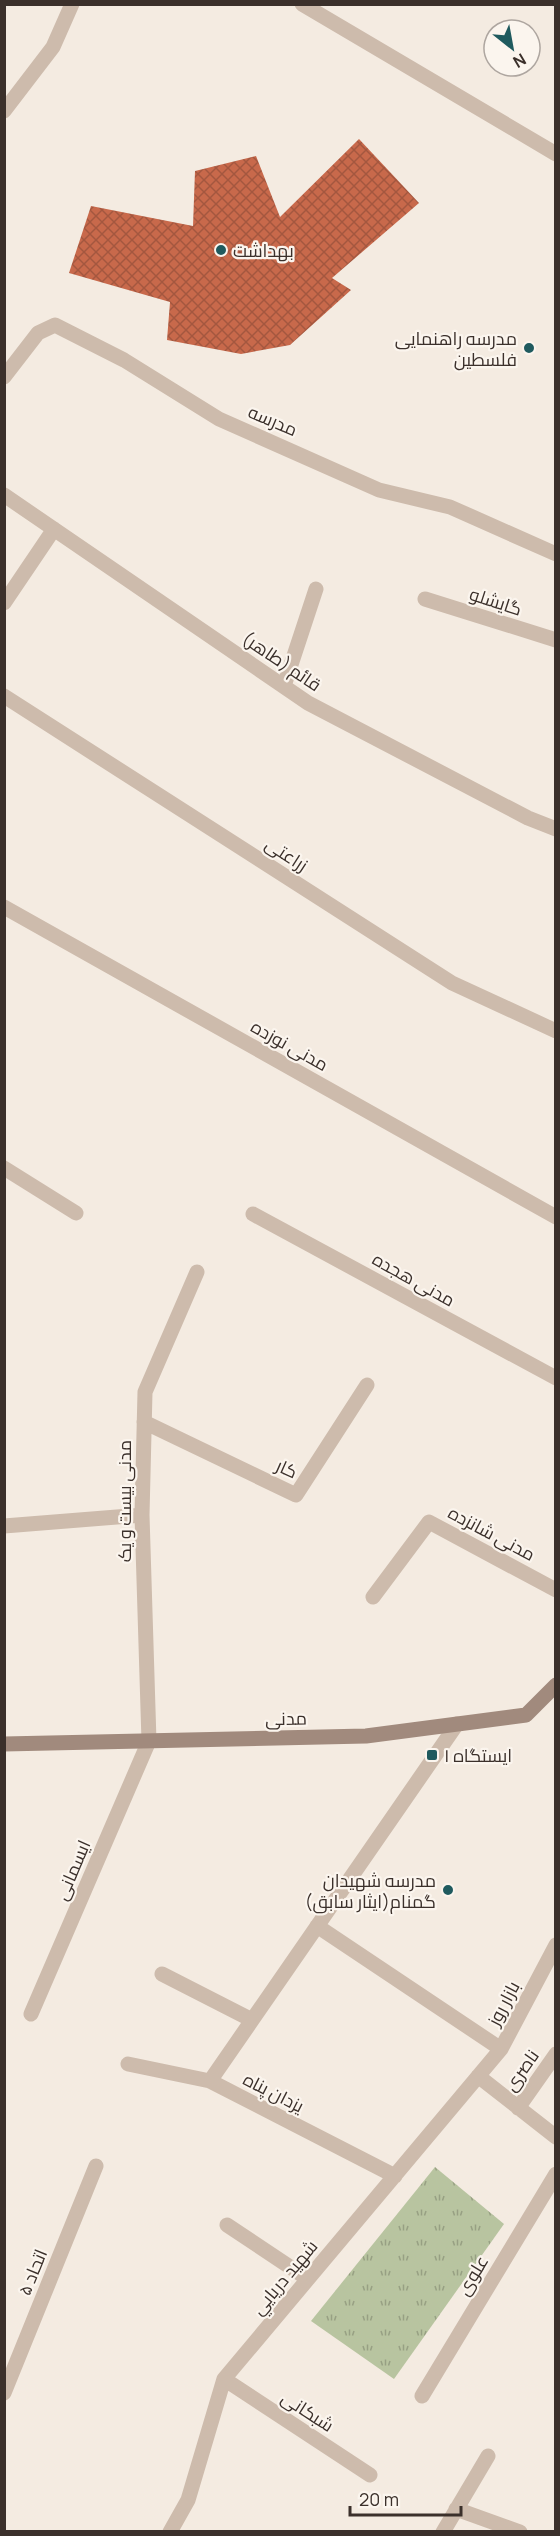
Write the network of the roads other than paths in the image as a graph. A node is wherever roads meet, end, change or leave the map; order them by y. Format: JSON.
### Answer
{"nodes":[{"id":1,"x":72,"y":4,"type":"edge"},
{"id":2,"x":302,"y":4,"type":"edge"},
{"id":3,"x":4,"y":111,"type":"edge"},
{"id":4,"x":555,"y":154,"type":"edge"},
{"id":5,"x":4,"y":377,"type":"edge"},
{"id":6,"x":4,"y":495,"type":"edge"},
{"id":7,"x":54,"y":529,"type":"junction"},
{"id":8,"x":555,"y":555,"type":"edge"},
{"id":9,"x":316,"y":589,"type":"dead end"},
{"id":10,"x":425,"y":599,"type":"dead end"},
{"id":11,"x":4,"y":603,"type":"edge"},
{"id":12,"x":555,"y":640,"type":"edge"},
{"id":13,"x":284,"y":687,"type":"junction"},
{"id":14,"x":4,"y":696,"type":"edge"},
{"id":15,"x":555,"y":829,"type":"edge"},
{"id":16,"x":4,"y":907,"type":"edge"},
{"id":17,"x":555,"y":1031,"type":"edge"},
{"id":18,"x":4,"y":1168,"type":"edge"},
{"id":19,"x":76,"y":1213,"type":"dead end"},
{"id":20,"x":253,"y":1214,"type":"dead end"},
{"id":21,"x":555,"y":1218,"type":"edge"},
{"id":22,"x":197,"y":1272,"type":"dead end"},
{"id":23,"x":555,"y":1378,"type":"edge"},
{"id":24,"x":367,"y":1385,"type":"dead end"},
{"id":25,"x":144,"y":1422,"type":"junction"},
{"id":26,"x":142,"y":1515,"type":"junction"},
{"id":27,"x":4,"y":1526,"type":"edge"},
{"id":28,"x":555,"y":1590,"type":"edge"},
{"id":29,"x":373,"y":1597,"type":"dead end"},
{"id":30,"x":555,"y":1685,"type":"edge"},
{"id":31,"x":456,"y":1724,"type":"junction"},
{"id":32,"x":149,"y":1741,"type":"junction"},
{"id":33,"x":4,"y":1744,"type":"edge"},
{"id":34,"x":316,"y":1926,"type":"junction"},
{"id":35,"x":555,"y":1945,"type":"edge"},
{"id":36,"x":162,"y":1974,"type":"dead end"},
{"id":37,"x":31,"y":2014,"type":"dead end"},
{"id":38,"x":252,"y":2020,"type":"junction"},
{"id":39,"x":501,"y":2049,"type":"junction"},
{"id":40,"x":555,"y":2054,"type":"edge"},
{"id":41,"x":128,"y":2064,"type":"dead end"},
{"id":42,"x":478,"y":2076,"type":"junction"},
{"id":43,"x":210,"y":2081,"type":"junction"},
{"id":44,"x":518,"y":2108,"type":"junction"},
{"id":45,"x":555,"y":2137,"type":"edge"},
{"id":46,"x":96,"y":2166,"type":"dead end"},
{"id":47,"x":555,"y":2174,"type":"edge"},
{"id":48,"x":395,"y":2176,"type":"junction"},
{"id":49,"x":227,"y":2225,"type":"dead end"},
{"id":50,"x":308,"y":2279,"type":"junction"},
{"id":51,"x":224,"y":2379,"type":"junction"},
{"id":52,"x":4,"y":2393,"type":"edge"},
{"id":53,"x":423,"y":2396,"type":"dead end"},
{"id":54,"x":488,"y":2456,"type":"dead end"},
{"id":55,"x":370,"y":2475,"type":"dead end"},
{"id":56,"x":456,"y":2509,"type":"junction"},
{"id":57,"x":170,"y":2532,"type":"edge"},
{"id":58,"x":443,"y":2532,"type":"edge"},
{"id":59,"x":520,"y":2532,"type":"edge"}],
"edges":[{"from":1,"to":3,"type":"street"},
{"from":2,"to":4,"type":"street"},
{"from":5,"to":8,"type":"street","name":"مدرسه"},
{"from":6,"to":7,"type":"street","name":"قائم (طاهر)"},
{"from":7,"to":11,"type":"street"},
{"from":7,"to":13,"type":"street","name":"قائم (طاهر)"},
{"from":9,"to":13,"type":"street"},
{"from":10,"to":12,"type":"street","name":"گایشلو"},
{"from":13,"to":15,"type":"street","name":"قائم (طاهر)"},
{"from":14,"to":17,"type":"street","name":"زراعتی"},
{"from":16,"to":21,"type":"street","name":"مدنی نوزده"},
{"from":18,"to":19,"type":"street"},
{"from":20,"to":23,"type":"street","name":"مدنی هجده"},
{"from":22,"to":25,"type":"street","name":"مدنی بیست و یک"},
{"from":24,"to":25,"type":"street","name":"کار"},
{"from":25,"to":26,"type":"street","name":"مدنی بیست و یک"},
{"from":26,"to":27,"type":"street"},
{"from":26,"to":32,"type":"street","name":"مدنی بیست و یک"},
{"from":28,"to":29,"type":"street","name":"مدنی شانزده"},
{"from":30,"to":31,"type":"main road","name":"مدنی"},
{"from":31,"to":32,"type":"main road","name":"مدنی"},
{"from":31,"to":34,"type":"street"},
{"from":32,"to":33,"type":"main road","name":"مدنی"},
{"from":32,"to":37,"type":"street","name":"ایسمانی"},
{"from":34,"to":38,"type":"street"},
{"from":34,"to":39,"type":"street"},
{"from":35,"to":39,"type":"street","name":"بازار روز"},
{"from":36,"to":38,"type":"street"},
{"from":38,"to":43,"type":"street"},
{"from":39,"to":42,"type":"street","name":"بازار روز"},
{"from":40,"to":44,"type":"street","name":"ناصری"},
{"from":41,"to":43,"type":"street","name":"یزدان پناه"},
{"from":42,"to":44,"type":"street"},
{"from":42,"to":48,"type":"street","name":"شهيد دريايي"},
{"from":43,"to":48,"type":"street","name":"یزدان پناه"},
{"from":44,"to":45,"type":"street"},
{"from":46,"to":52,"type":"street","name":"اتحاد ۵"},
{"from":47,"to":53,"type":"street","name":"علوی"},
{"from":48,"to":50,"type":"street","name":"شهيد دريايي"},
{"from":49,"to":50,"type":"street"},
{"from":50,"to":51,"type":"street","name":"شهيد دريايي"},
{"from":51,"to":55,"type":"street","name":"شبکانی"},
{"from":51,"to":57,"type":"street","name":"شهيد دريايي"},
{"from":54,"to":56,"type":"street"},
{"from":56,"to":58,"type":"street"},
{"from":56,"to":59,"type":"street"}]}
